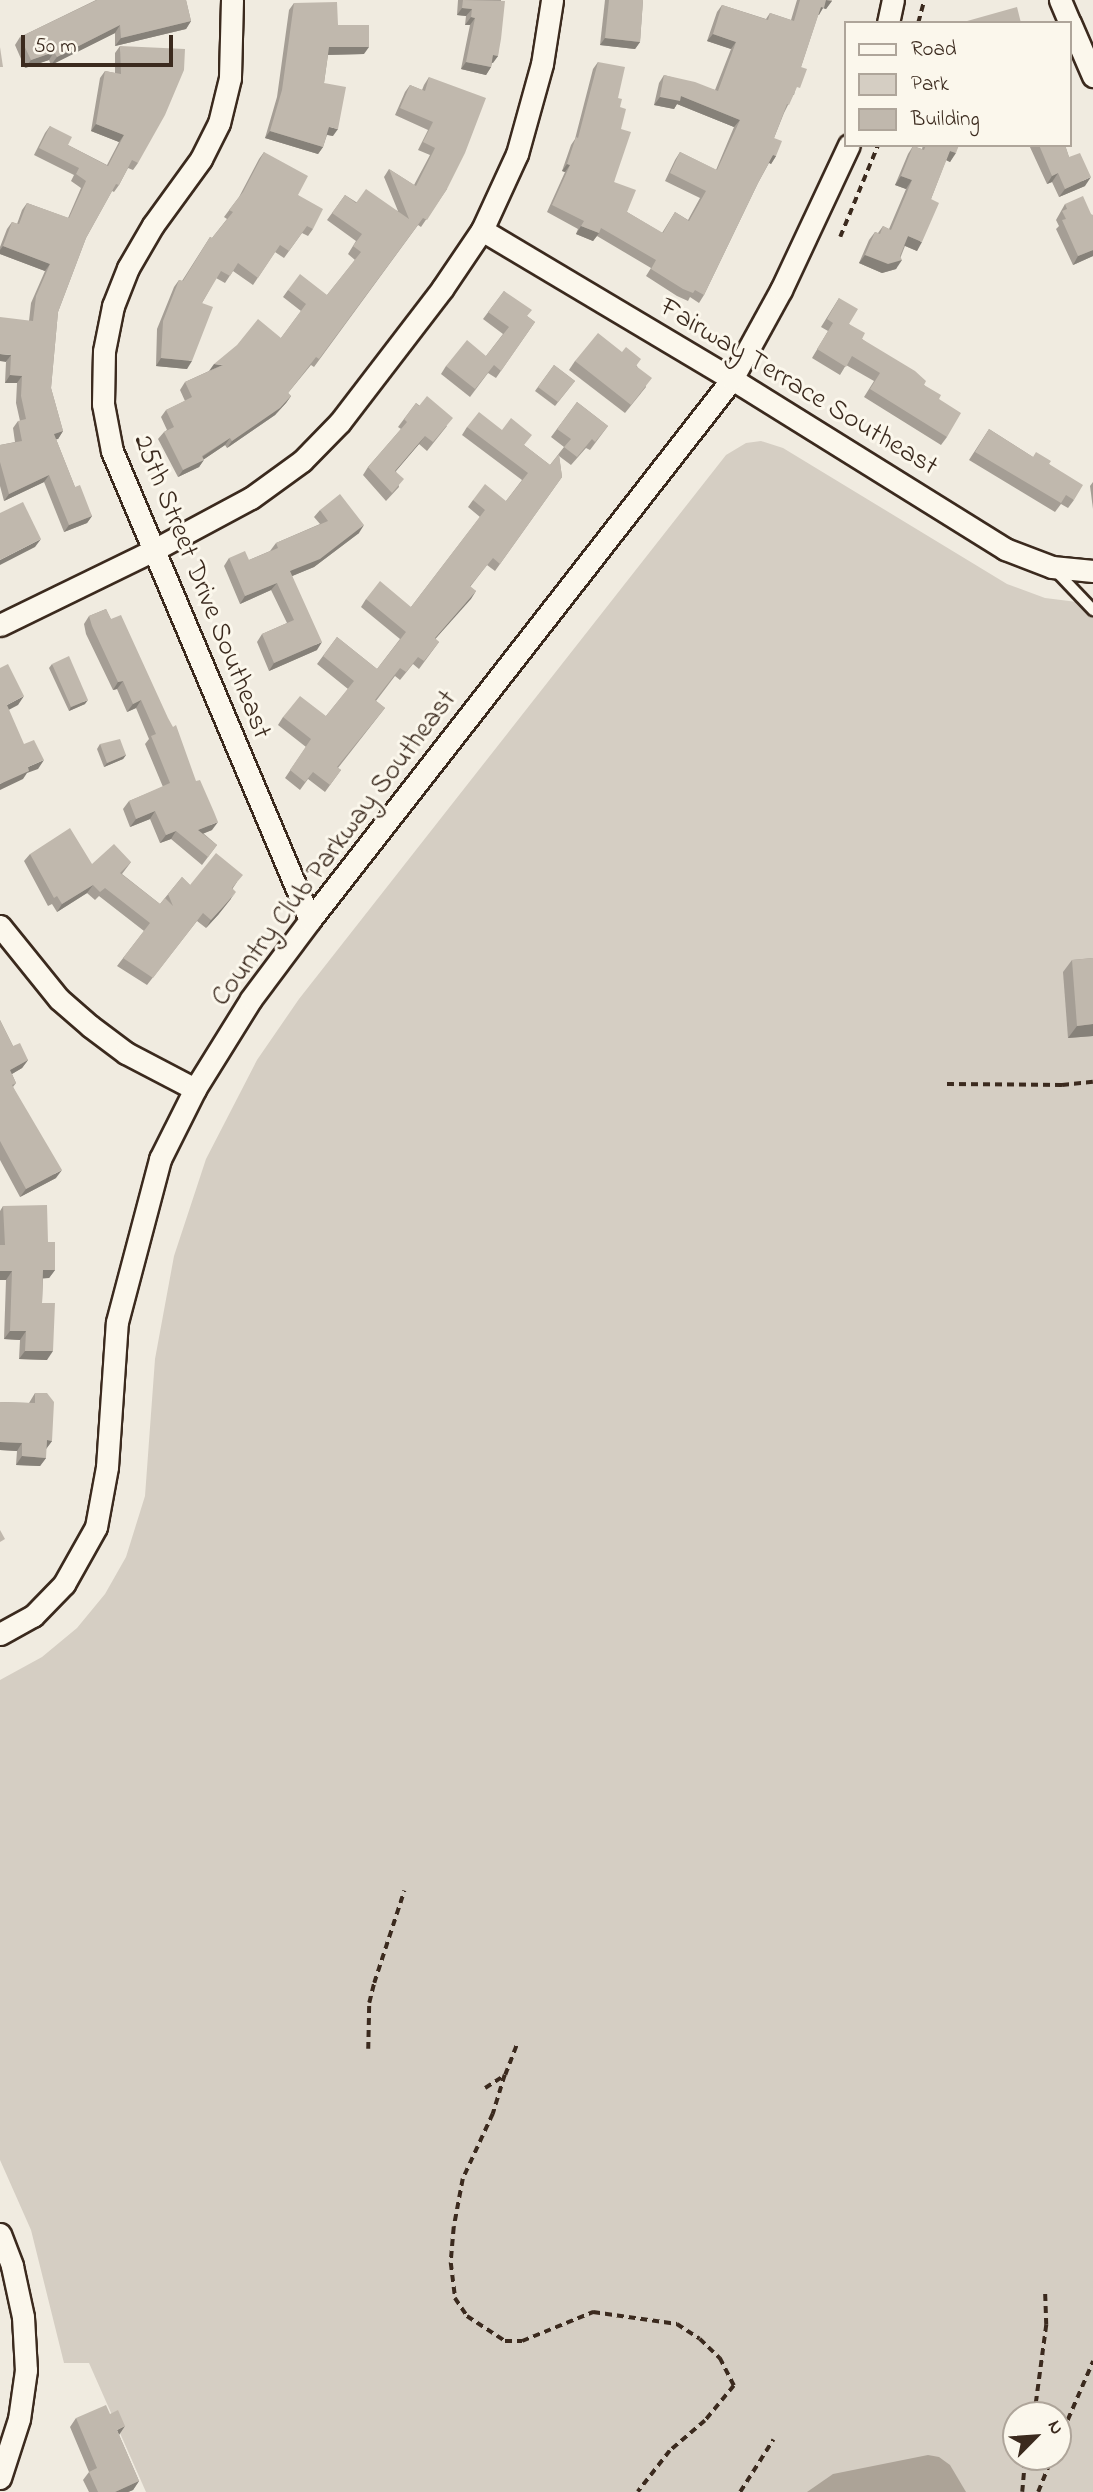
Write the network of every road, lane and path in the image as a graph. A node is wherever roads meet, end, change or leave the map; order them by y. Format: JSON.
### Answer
{"nodes":[{"id":1,"x":232,"y":0,"type":"edge"},
{"id":2,"x":552,"y":0,"type":"edge"},
{"id":3,"x":893,"y":0,"type":"edge"},
{"id":4,"x":925,"y":0,"type":"edge"},
{"id":5,"x":1060,"y":0,"type":"edge"},
{"id":6,"x":888,"y":21,"type":"edge"},
{"id":7,"x":919,"y":21,"type":"edge"},
{"id":8,"x":1069,"y":21,"type":"edge"},
{"id":9,"x":1072,"y":28,"type":"edge"},
{"id":10,"x":1093,"y":76,"type":"edge"},
{"id":11,"x":848,"y":147,"type":"edge"},
{"id":12,"x":877,"y":147,"type":"edge"},
{"id":13,"x":482,"y":230,"type":"junction"},
{"id":14,"x":840,"y":237,"type":"dead end"},
{"id":15,"x":732,"y":379,"type":"junction"},
{"id":16,"x":152,"y":551,"type":"junction"},
{"id":17,"x":1051,"y":566,"type":"junction"},
{"id":18,"x":1093,"y":571,"type":"edge"},
{"id":19,"x":1093,"y":610,"type":"edge"},
{"id":20,"x":0,"y":625,"type":"edge"},
{"id":21,"x":310,"y":920,"type":"junction"},
{"id":22,"x":0,"y":926,"type":"edge"},
{"id":23,"x":1093,"y":1082,"type":"edge"},
{"id":24,"x":947,"y":1084,"type":"dead end"},
{"id":25,"x":195,"y":1088,"type":"junction"},
{"id":26,"x":0,"y":1634,"type":"edge"},
{"id":27,"x":404,"y":1891,"type":"dead end"},
{"id":28,"x":517,"y":2043,"type":"dead end"},
{"id":29,"x":368,"y":2049,"type":"dead end"},
{"id":30,"x":505,"y":2075,"type":"junction"},
{"id":31,"x":485,"y":2088,"type":"dead end"},
{"id":32,"x":0,"y":2234,"type":"edge"},
{"id":33,"x":1045,"y":2290,"type":"dead end"},
{"id":34,"x":1093,"y":2361,"type":"edge"},
{"id":35,"x":1036,"y":2401,"type":"edge"},
{"id":36,"x":1072,"y":2410,"type":"edge"},
{"id":37,"x":773,"y":2440,"type":"dead end"},
{"id":38,"x":1024,"y":2471,"type":"edge"},
{"id":39,"x":1046,"y":2471,"type":"edge"},
{"id":40,"x":0,"y":2477,"type":"edge"},
{"id":41,"x":638,"y":2492,"type":"edge"},
{"id":42,"x":740,"y":2492,"type":"edge"},
{"id":43,"x":1022,"y":2492,"type":"edge"},
{"id":44,"x":1038,"y":2492,"type":"edge"}],
"edges":[{"from":1,"to":16,"type":"street","name":"25th Street Drive Southeast"},
{"from":2,"to":13,"type":"street"},
{"from":3,"to":6,"type":"street"},
{"from":4,"to":7,"type":"path"},
{"from":5,"to":8,"type":"street"},
{"from":9,"to":10,"type":"street"},
{"from":11,"to":15,"type":"street","name":"Country Club Parkway Southeast"},
{"from":12,"to":14,"type":"path"},
{"from":13,"to":15,"type":"street","name":"Fairway Terrace Southeast"},
{"from":13,"to":16,"type":"street"},
{"from":15,"to":17,"type":"street","name":"Fairway Terrace Southeast"},
{"from":15,"to":21,"type":"street","name":"Country Club Parkway Southeast"},
{"from":16,"to":20,"type":"street"},
{"from":16,"to":21,"type":"street","name":"25th Street Drive Southeast"},
{"from":17,"to":18,"type":"street","name":"Fairway Terrace Southeast"},
{"from":17,"to":19,"type":"lane"},
{"from":21,"to":25,"type":"street","name":"Country Club Parkway Southeast"},
{"from":22,"to":25,"type":"street"},
{"from":23,"to":24,"type":"path"},
{"from":25,"to":26,"type":"street","name":"Country Club Parkway Southeast"},
{"from":27,"to":29,"type":"path"},
{"from":28,"to":30,"type":"path"},
{"from":30,"to":31,"type":"path"},
{"from":30,"to":41,"type":"path"},
{"from":32,"to":40,"type":"street"},
{"from":33,"to":35,"type":"path"},
{"from":34,"to":36,"type":"path"},
{"from":37,"to":42,"type":"path"},
{"from":38,"to":43,"type":"path"},
{"from":39,"to":44,"type":"path"}]}
